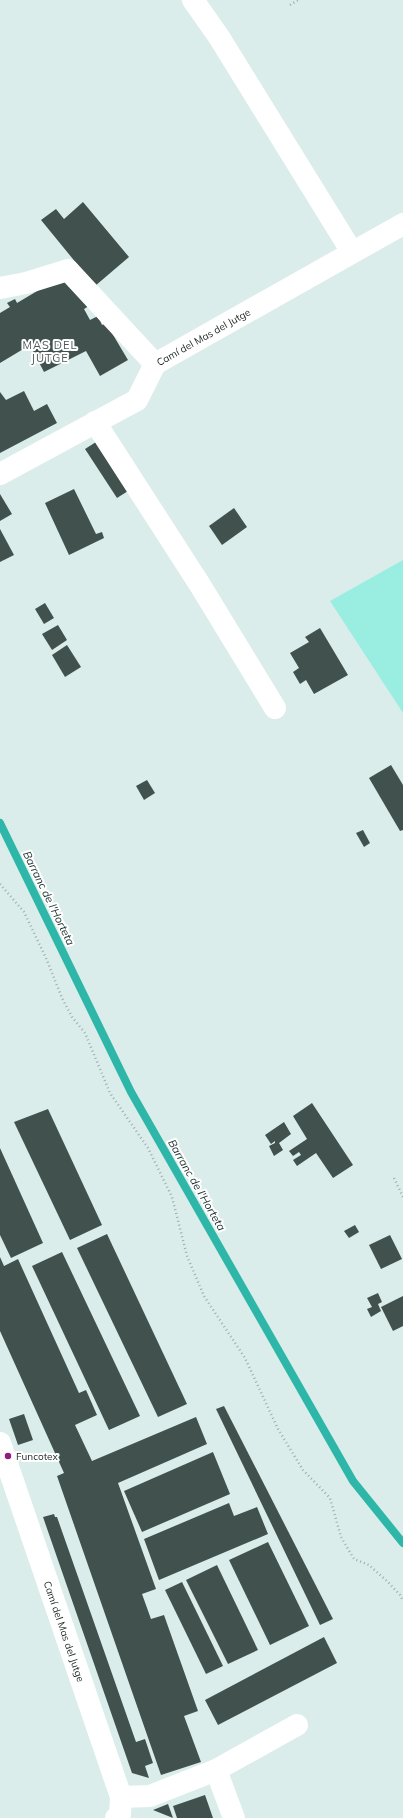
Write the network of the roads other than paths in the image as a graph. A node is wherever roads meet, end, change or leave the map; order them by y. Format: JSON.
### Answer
{"nodes":[{"id":1,"x":193,"y":0,"type":"edge"},
{"id":2,"x":403,"y":224,"type":"edge"},
{"id":3,"x":352,"y":252,"type":"junction"},
{"id":4,"x":0,"y":288,"type":"edge"},
{"id":5,"x":155,"y":364,"type":"junction"},
{"id":6,"x":95,"y":422,"type":"junction"},
{"id":7,"x":0,"y":474,"type":"edge"},
{"id":8,"x":275,"y":708,"type":"dead end"},
{"id":9,"x":0,"y":1443,"type":"edge"},
{"id":10,"x":298,"y":1724,"type":"dead end"},
{"id":11,"x":216,"y":1770,"type":"junction"},
{"id":12,"x":121,"y":1796,"type":"junction"},
{"id":13,"x":116,"y":1818,"type":"edge"},
{"id":14,"x":234,"y":1818,"type":"edge"}],
"edges":[{"from":1,"to":3,"type":"street"},
{"from":2,"to":3,"type":"street","name":"Camí del Mas del Jutge"},
{"from":3,"to":5,"type":"street","name":"Camí del Mas del Jutge"},
{"from":4,"to":5,"type":"street","name":"Camí del Mas del Jutge"},
{"from":5,"to":6,"type":"street"},
{"from":6,"to":7,"type":"street"},
{"from":6,"to":8,"type":"street"},
{"from":9,"to":12,"type":"street","name":"Camí del Mas del Jutge"},
{"from":10,"to":11,"type":"street"},
{"from":11,"to":12,"type":"street"},
{"from":11,"to":14,"type":"street"},
{"from":12,"to":13,"type":"street","name":"Camí del Mas del Jutge"}]}
